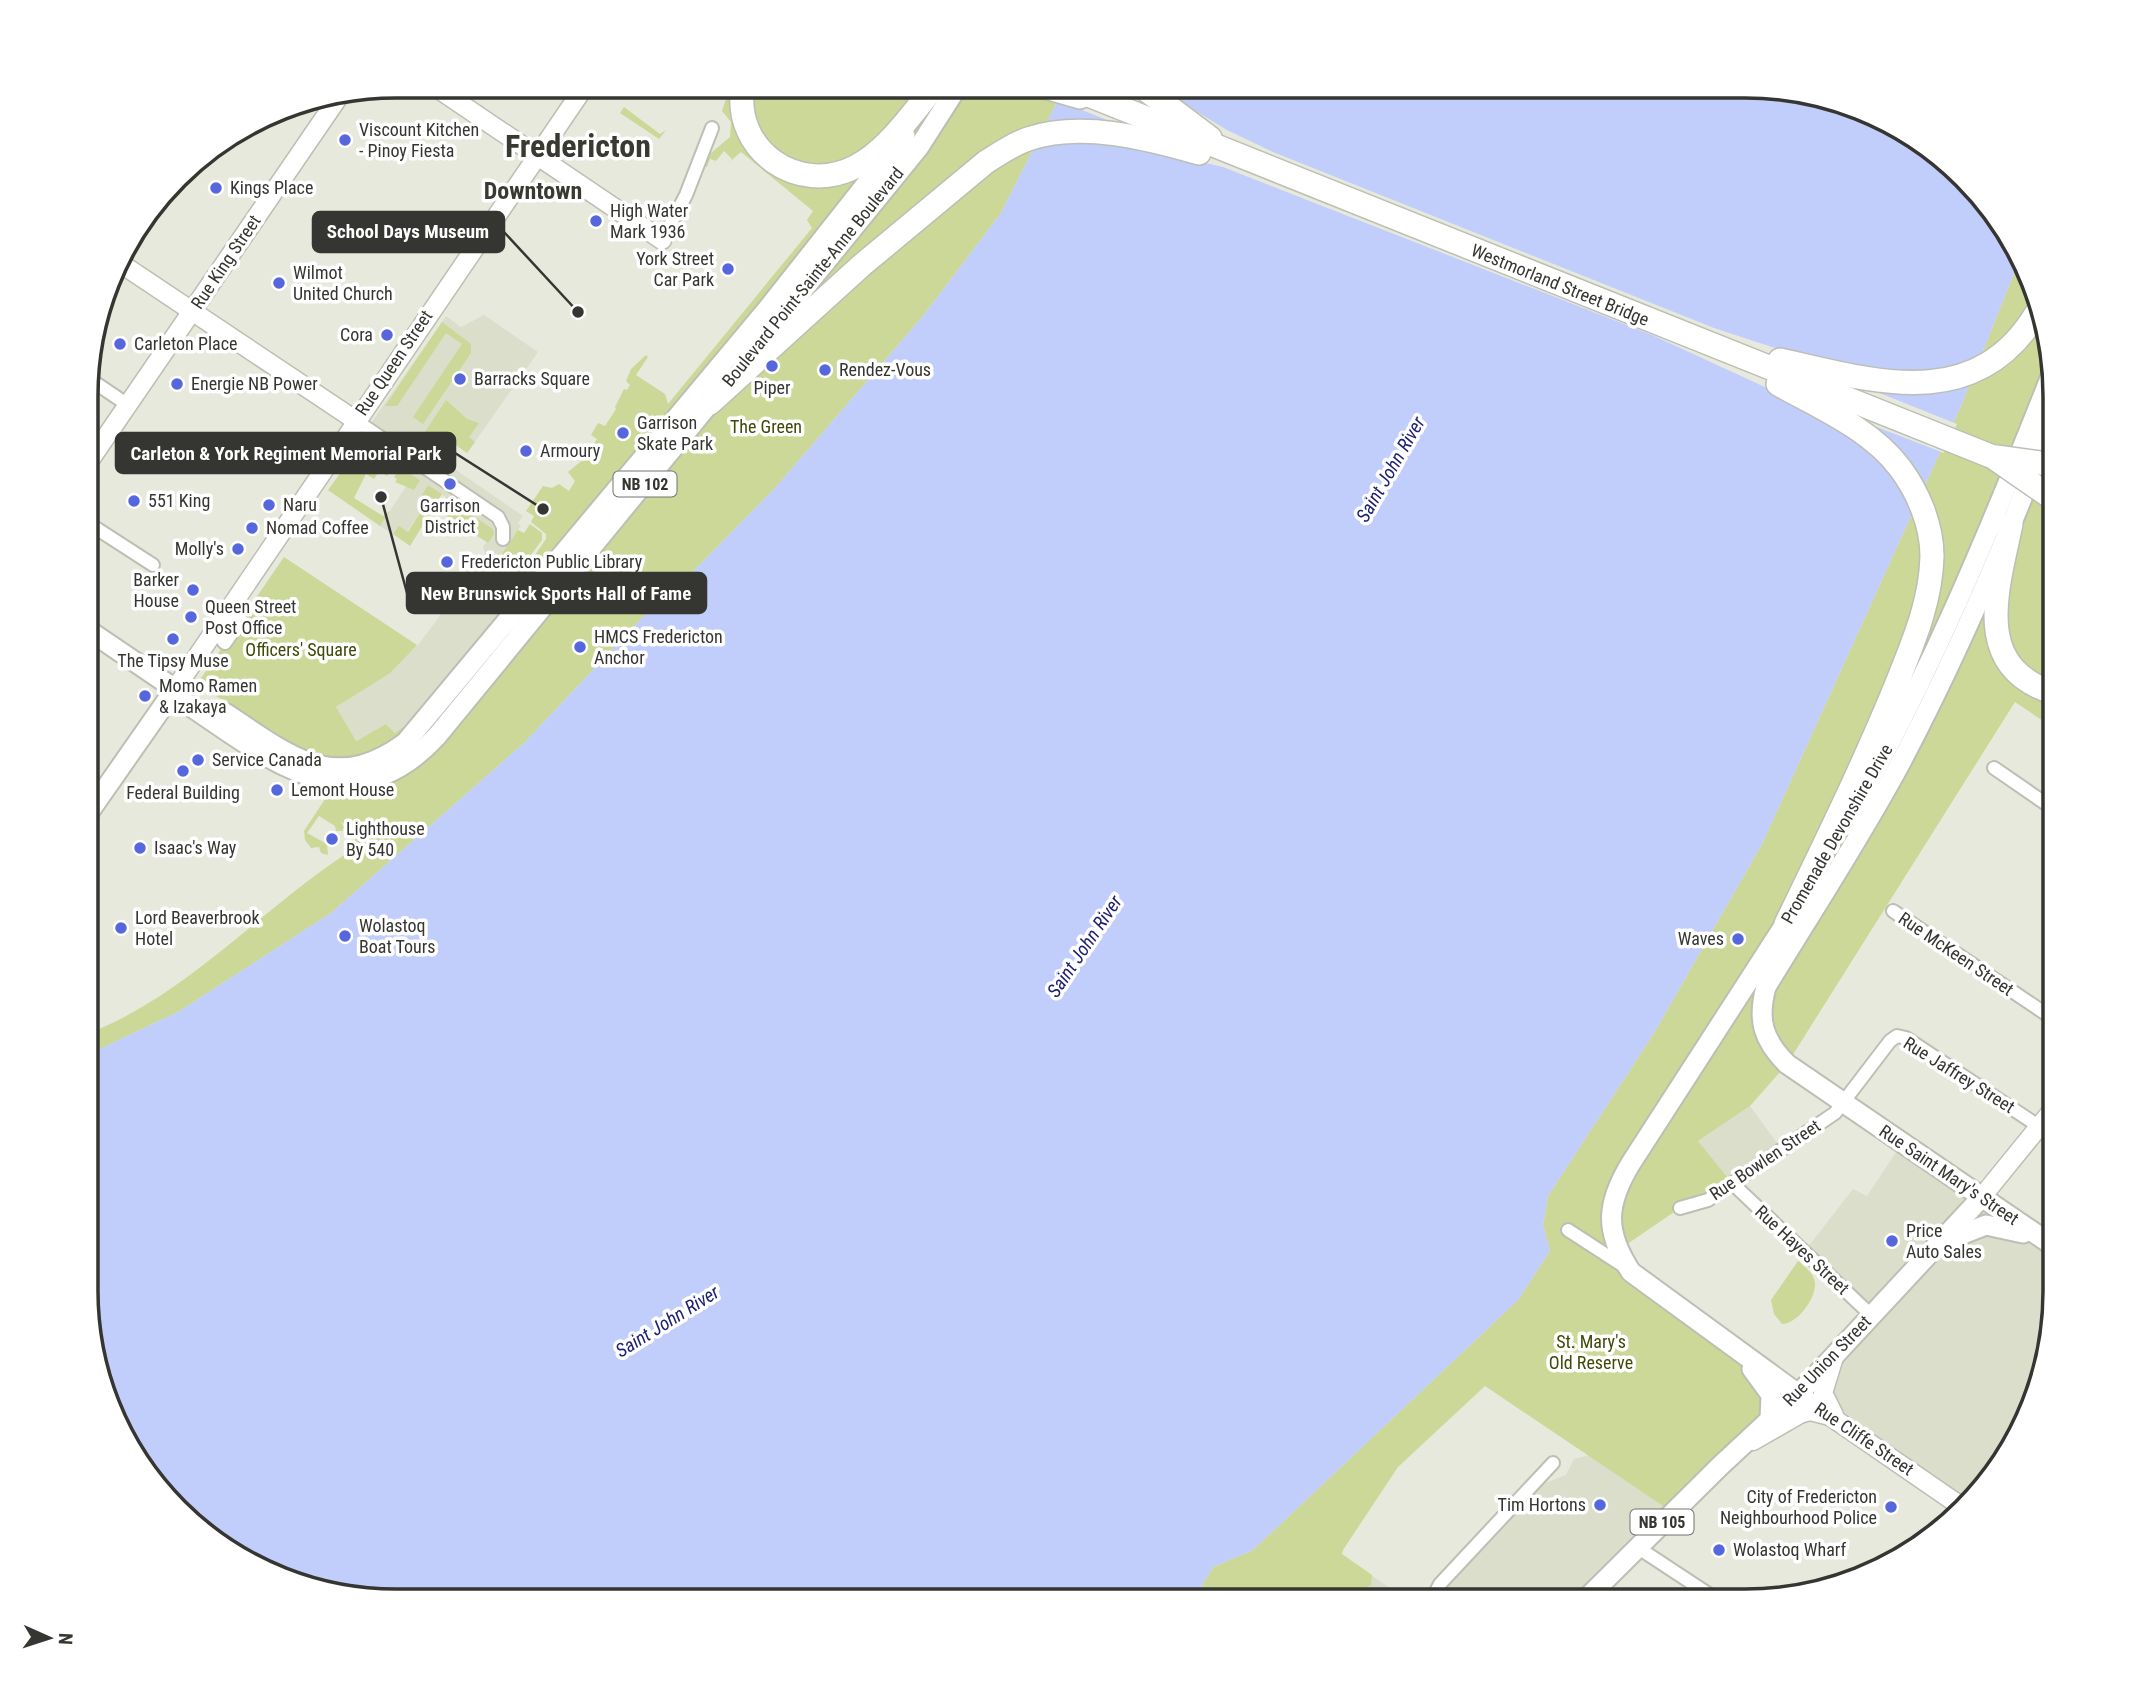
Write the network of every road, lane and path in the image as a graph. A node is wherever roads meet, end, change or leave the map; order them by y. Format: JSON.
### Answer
{"nodes":[{"id":1,"x":452,"y":98,"type":"edge"},
{"id":2,"x":577,"y":98,"type":"edge"},
{"id":3,"x":743,"y":98,"type":"edge"},
{"id":4,"x":926,"y":98,"type":"edge"},
{"id":5,"x":929,"y":98,"type":"edge"},
{"id":6,"x":950,"y":98,"type":"edge"},
{"id":7,"x":1085,"y":98,"type":"edge"},
{"id":8,"x":1095,"y":98,"type":"edge"},
{"id":9,"x":1156,"y":98,"type":"edge"},
{"id":10,"x":334,"y":105,"type":"edge"},
{"id":11,"x":1114,"y":106,"type":"junction"},
{"id":12,"x":712,"y":128,"type":"dead end"},
{"id":13,"x":1226,"y":151,"type":"junction"},
{"id":14,"x":537,"y":156,"type":"junction"},
{"id":15,"x":1254,"y":162,"type":"junction"},
{"id":16,"x":662,"y":240,"type":"joint"},
{"id":17,"x":127,"y":268,"type":"edge"},
{"id":18,"x":193,"y":311,"type":"junction"},
{"id":19,"x":2033,"y":318,"type":"edge"},
{"id":20,"x":1708,"y":344,"type":"junction"},
{"id":21,"x":99,"y":385,"type":"edge"},
{"id":22,"x":2043,"y":396,"type":"edge"},
{"id":23,"x":710,"y":403,"type":"junction"},
{"id":24,"x":128,"y":405,"type":"junction"},
{"id":25,"x":355,"y":420,"type":"junction"},
{"id":26,"x":98,"y":448,"type":"edge"},
{"id":27,"x":2043,"y":448,"type":"edge"},
{"id":28,"x":1993,"y":457,"type":"junction"},
{"id":29,"x":2043,"y":463,"type":"edge"},
{"id":30,"x":2043,"y":476,"type":"edge"},
{"id":31,"x":2043,"y":492,"type":"edge"},
{"id":32,"x":2011,"y":524,"type":"junction"},
{"id":33,"x":98,"y":529,"type":"edge"},
{"id":34,"x":503,"y":539,"type":"dead end"},
{"id":35,"x":153,"y":565,"type":"dead end"},
{"id":36,"x":98,"y":637,"type":"edge"},
{"id":37,"x":2043,"y":688,"type":"edge"},
{"id":38,"x":175,"y":689,"type":"junction"},
{"id":39,"x":196,"y":710,"type":"junction"},
{"id":40,"x":148,"y":728,"type":"junction"},
{"id":41,"x":1994,"y":768,"type":"dead end"},
{"id":42,"x":98,"y":800,"type":"edge"},
{"id":43,"x":2043,"y":802,"type":"edge"},
{"id":44,"x":1893,"y":911,"type":"dead end"},
{"id":45,"x":1786,"y":924,"type":"junction"},
{"id":46,"x":2043,"y":1012,"type":"edge"},
{"id":47,"x":1897,"y":1036,"type":"joint"},
{"id":48,"x":1843,"y":1102,"type":"junction"},
{"id":49,"x":2043,"y":1122,"type":"edge"},
{"id":50,"x":2040,"y":1126,"type":"junction"},
{"id":51,"x":2043,"y":1128,"type":"edge"},
{"id":52,"x":1732,"y":1184,"type":"junction"},
{"id":53,"x":1982,"y":1198,"type":"junction"},
{"id":54,"x":1680,"y":1208,"type":"dead end"},
{"id":55,"x":1568,"y":1230,"type":"dead end"},
{"id":56,"x":2043,"y":1240,"type":"edge"},
{"id":57,"x":2043,"y":1242,"type":"edge"},
{"id":58,"x":1941,"y":1243,"type":"junction"},
{"id":59,"x":1631,"y":1272,"type":"junction"},
{"id":60,"x":1872,"y":1316,"type":"junction"},
{"id":61,"x":1733,"y":1347,"type":"junction"},
{"id":62,"x":1834,"y":1357,"type":"junction"},
{"id":63,"x":1798,"y":1394,"type":"junction"},
{"id":64,"x":1836,"y":1418,"type":"junction"},
{"id":65,"x":1770,"y":1420,"type":"junction"},
{"id":66,"x":1742,"y":1446,"type":"junction"},
{"id":67,"x":1553,"y":1463,"type":"dead end"},
{"id":68,"x":1956,"y":1502,"type":"edge"},
{"id":69,"x":1637,"y":1547,"type":"junction"},
{"id":70,"x":1437,"y":1589,"type":"edge"},
{"id":71,"x":1596,"y":1589,"type":"edge"},
{"id":72,"x":1701,"y":1589,"type":"edge"}],
"edges":[{"from":1,"to":14,"type":"main road"},
{"from":2,"to":14,"type":"main road","name":"Rue Queen Street"},
{"from":3,"to":4,"type":"highway"},
{"from":5,"to":38,"type":"main road","name":"Boulevard Point-Sainte-Anne Boulevard","number":"NB 102"},
{"from":6,"to":23,"type":"main road","name":"Boulevard Point-Sainte-Anne Boulevard","number":"NB 102"},
{"from":7,"to":11,"type":"highway"},
{"from":8,"to":11,"type":"highway","name":"Westmorland Street Bridge"},
{"from":9,"to":13,"type":"highway"},
{"from":10,"to":18,"type":"main road","name":"Rue King Street"},
{"from":11,"to":13,"type":"highway","name":"Westmorland Street Bridge"},
{"from":12,"to":16,"type":"street"},
{"from":13,"to":15,"type":"highway","name":"Westmorland Street Bridge"},
{"from":14,"to":16,"type":"main road"},
{"from":14,"to":25,"type":"main road","name":"Rue Queen Street"},
{"from":15,"to":20,"type":"highway","name":"Westmorland Street Bridge"},
{"from":15,"to":23,"type":"highway"},
{"from":17,"to":18,"type":"main road"},
{"from":18,"to":24,"type":"main road","name":"Rue King Street"},
{"from":18,"to":25,"type":"main road"},
{"from":19,"to":20,"type":"highway"},
{"from":20,"to":28,"type":"highway","name":"Westmorland Street Bridge"},
{"from":20,"to":45,"type":"highway"},
{"from":21,"to":24,"type":"street"},
{"from":22,"to":45,"type":"main road","name":"Promenade Devonshire Drive"},
{"from":23,"to":39,"type":"main road","name":"Boulevard Point-Sainte-Anne Boulevard","number":"NB 102"},
{"from":24,"to":26,"type":"main road","name":"Rue King Street"},
{"from":25,"to":34,"type":"street"},
{"from":25,"to":38,"type":"main road","name":"Rue Queen Street"},
{"from":27,"to":32,"type":"main road","name":"Promenade Devonshire Drive"},
{"from":28,"to":29,"type":"highway","bridge":true},
{"from":28,"to":30,"type":"highway","name":"Westmorland Street Bridge","bridge":true},
{"from":28,"to":31,"type":"highway","bridge":true},
{"from":32,"to":37,"type":"highway"},
{"from":32,"to":48,"type":"main road","name":"Promenade Devonshire Drive"},
{"from":33,"to":35,"type":"street"},
{"from":36,"to":38,"type":"main road","number":"NB 102"},
{"from":38,"to":39,"type":"main road","name":"Boulevard Point-Sainte-Anne Boulevard","number":"NB 102"},
{"from":38,"to":40,"type":"main road","name":"Rue Queen Street"},
{"from":39,"to":40,"type":"main road"},
{"from":40,"to":42,"type":"main road","name":"Rue Queen Street"},
{"from":41,"to":43,"type":"street"},
{"from":44,"to":46,"type":"street","name":"Rue McKeen Street"},
{"from":45,"to":59,"type":"main road","name":"Promenade Devonshire Drive"},
{"from":47,"to":48,"type":"street","name":"Rue Bowlen Street"},
{"from":47,"to":50,"type":"street","name":"Rue Jaffrey Street"},
{"from":48,"to":52,"type":"street","name":"Rue Bowlen Street"},
{"from":48,"to":53,"type":"main road","name":"Rue Saint Mary's Street"},
{"from":49,"to":50,"type":"main road","name":"Rue Union Street"},
{"from":50,"to":51,"type":"street","name":"Rue Jaffrey Street"},
{"from":50,"to":53,"type":"main road","name":"Rue Union Street"},
{"from":52,"to":54,"type":"street","name":"Rue Bowlen Street"},
{"from":52,"to":60,"type":"street","name":"Rue Hayes Street"},
{"from":53,"to":56,"type":"main road","name":"Rue Saint Mary's Street"},
{"from":53,"to":58,"type":"main road","name":"Rue Union Street","number":"NB 105"},
{"from":55,"to":59,"type":"street"},
{"from":57,"to":58,"type":"main road"},
{"from":58,"to":60,"type":"main road","name":"Rue Union Street","number":"NB 105"},
{"from":59,"to":61,"type":"main road","name":"Rue Cliffe Street"},
{"from":60,"to":62,"type":"main road","name":"Rue Union Street","number":"NB 105"},
{"from":61,"to":63,"type":"main road","name":"Rue Cliffe Street"},
{"from":61,"to":65,"type":"main road"},
{"from":62,"to":63,"type":"main road","name":"Rue Union Street","number":"NB 105"},
{"from":62,"to":64,"type":"main road"},
{"from":63,"to":64,"type":"main road","name":"Rue Cliffe Street"},
{"from":63,"to":65,"type":"main road","name":"Rue Union Street","number":"NB 105"},
{"from":64,"to":66,"type":"main road"},
{"from":64,"to":68,"type":"main road","name":"Rue Cliffe Street"},
{"from":65,"to":66,"type":"main road","name":"Rue Union Street","number":"NB 105"},
{"from":66,"to":69,"type":"main road","name":"Rue Union Street","number":"NB 105"},
{"from":67,"to":70,"type":"street"},
{"from":69,"to":71,"type":"main road","name":"Rue Union Street","number":"NB 105"},
{"from":69,"to":72,"type":"street"}]}
